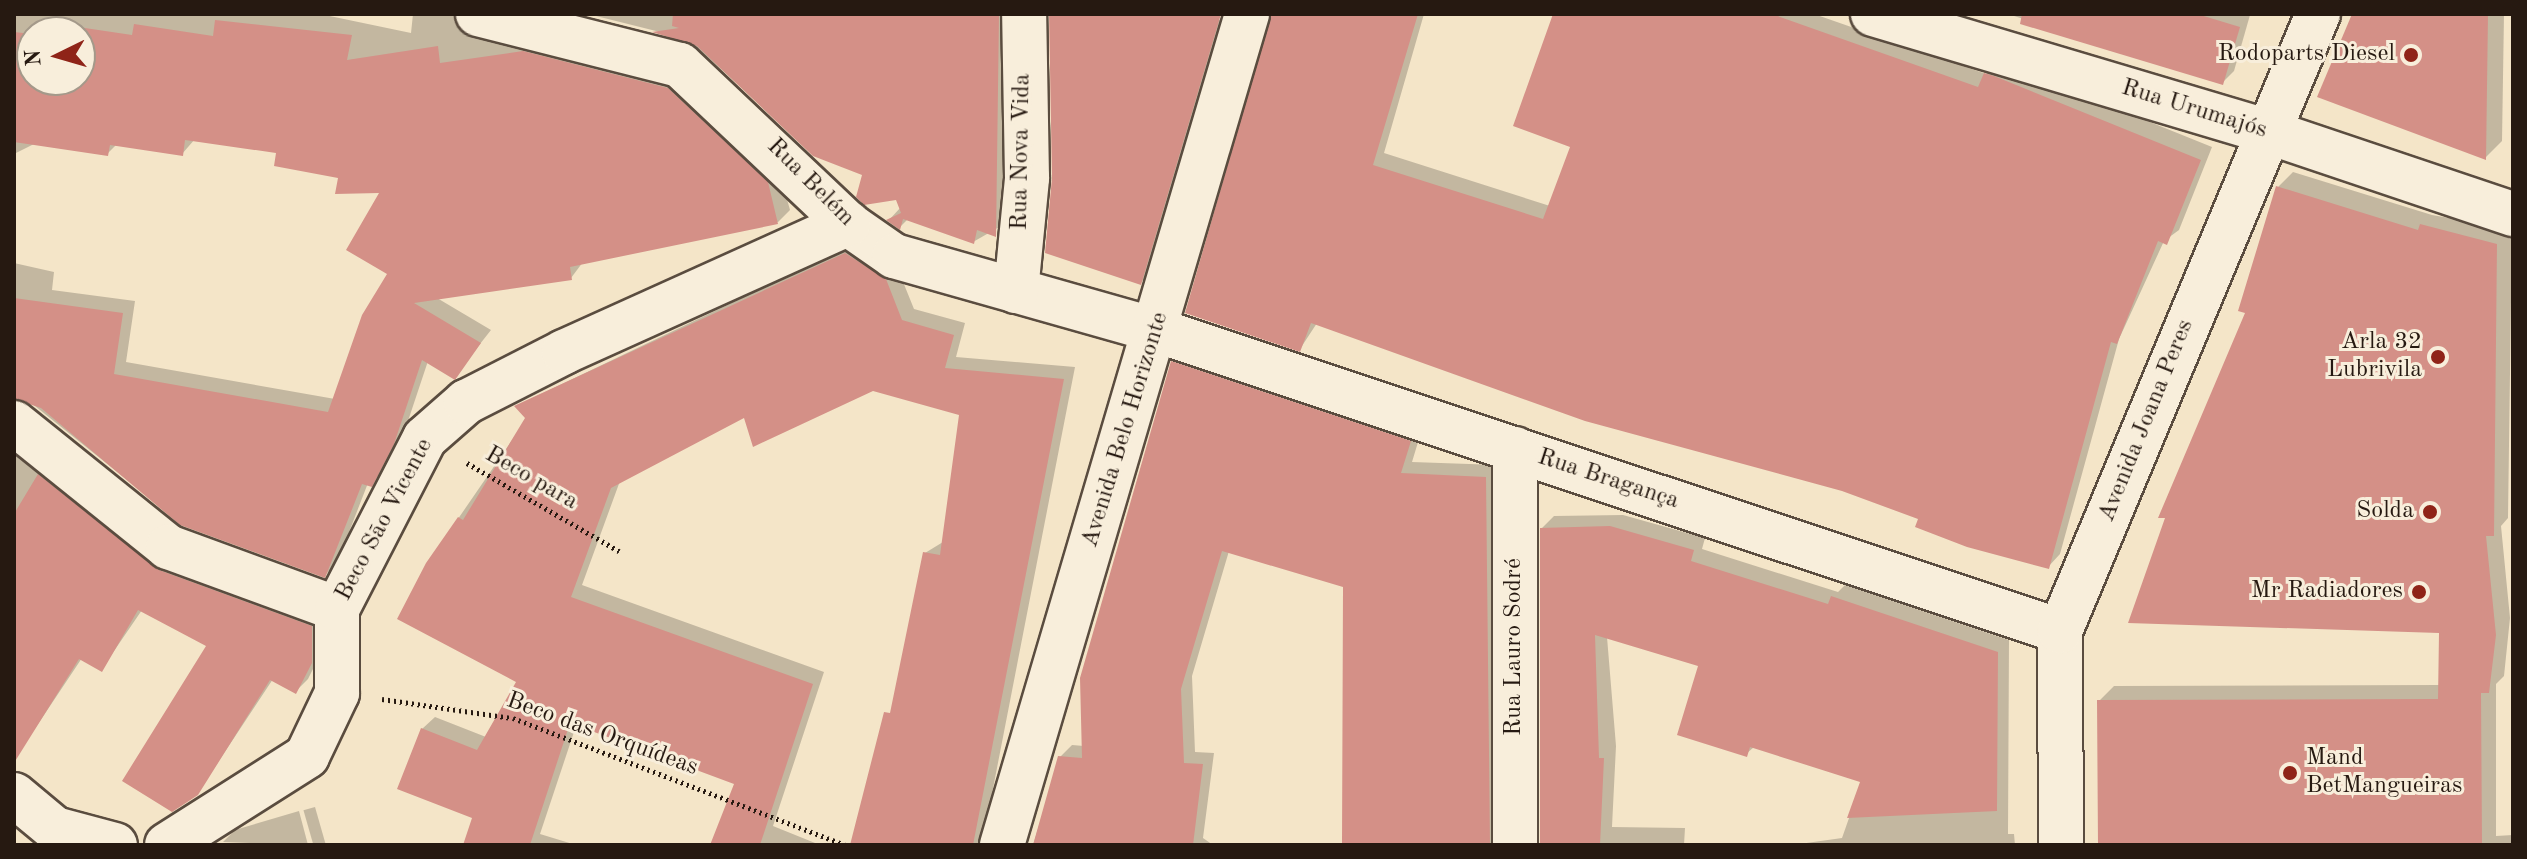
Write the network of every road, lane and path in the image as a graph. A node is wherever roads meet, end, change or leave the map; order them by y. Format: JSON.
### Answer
{"nodes":[{"id":1,"x":479,"y":14,"type":"edge"},
{"id":2,"x":1024,"y":14,"type":"edge"},
{"id":3,"x":1247,"y":14,"type":"edge"},
{"id":4,"x":1873,"y":14,"type":"edge"},
{"id":5,"x":2318,"y":14,"type":"edge"},
{"id":6,"x":2266,"y":131,"type":"junction"},
{"id":7,"x":2513,"y":214,"type":"edge"},
{"id":8,"x":848,"y":224,"type":"junction"},
{"id":9,"x":1016,"y":291,"type":"junction"},
{"id":10,"x":1156,"y":330,"type":"junction"},
{"id":11,"x":14,"y":423,"type":"edge"},
{"id":12,"x":425,"y":438,"type":"junction"},
{"id":13,"x":1515,"y":449,"type":"junction"},
{"id":14,"x":619,"y":551,"type":"dead end"},
{"id":15,"x":337,"y":609,"type":"junction"},
{"id":16,"x":2060,"y":631,"type":"junction"},
{"id":17,"x":337,"y":693,"type":"junction"},
{"id":18,"x":14,"y":795,"type":"edge"},
{"id":19,"x":115,"y":845,"type":"edge"},
{"id":20,"x":167,"y":845,"type":"edge"},
{"id":21,"x":846,"y":845,"type":"edge"},
{"id":22,"x":1002,"y":845,"type":"edge"},
{"id":23,"x":1515,"y":845,"type":"edge"},
{"id":24,"x":2061,"y":845,"type":"edge"}],
"edges":[{"from":1,"to":8,"type":"street","name":"Rua Belém"},
{"from":2,"to":9,"type":"street","name":"Rua Nova Vida"},
{"from":3,"to":10,"type":"street","name":"Avenida Belo Horizonte"},
{"from":4,"to":6,"type":"street","name":"Rua Urumajós"},
{"from":5,"to":6,"type":"street","name":"Avenida Joana Peres"},
{"from":6,"to":7,"type":"street","name":"Rua Urumajós"},
{"from":6,"to":16,"type":"street","name":"Avenida Joana Peres"},
{"from":8,"to":9,"type":"street","name":"Rua Belém"},
{"from":8,"to":12,"type":"street","name":"Beco São Vicente"},
{"from":9,"to":10,"type":"street","name":"Rua Belém"},
{"from":10,"to":13,"type":"street","name":"Rua Bragança"},
{"from":10,"to":22,"type":"street","name":"Avenida Belo Horizonte"},
{"from":11,"to":15,"type":"street"},
{"from":12,"to":14,"type":"path","name":"Beco para"},
{"from":12,"to":15,"type":"street","name":"Beco São Vicente"},
{"from":13,"to":16,"type":"street","name":"Rua Bragança"},
{"from":13,"to":23,"type":"street","name":"Rua Lauro Sodré"},
{"from":15,"to":17,"type":"street","name":"Beco São Vicente"},
{"from":16,"to":24,"type":"street","name":"Avenida Joana Peres"},
{"from":17,"to":20,"type":"street","name":"Beco São Vicente"},
{"from":17,"to":21,"type":"path","name":"Beco das Orquídeas"},
{"from":18,"to":19,"type":"street"}]}
